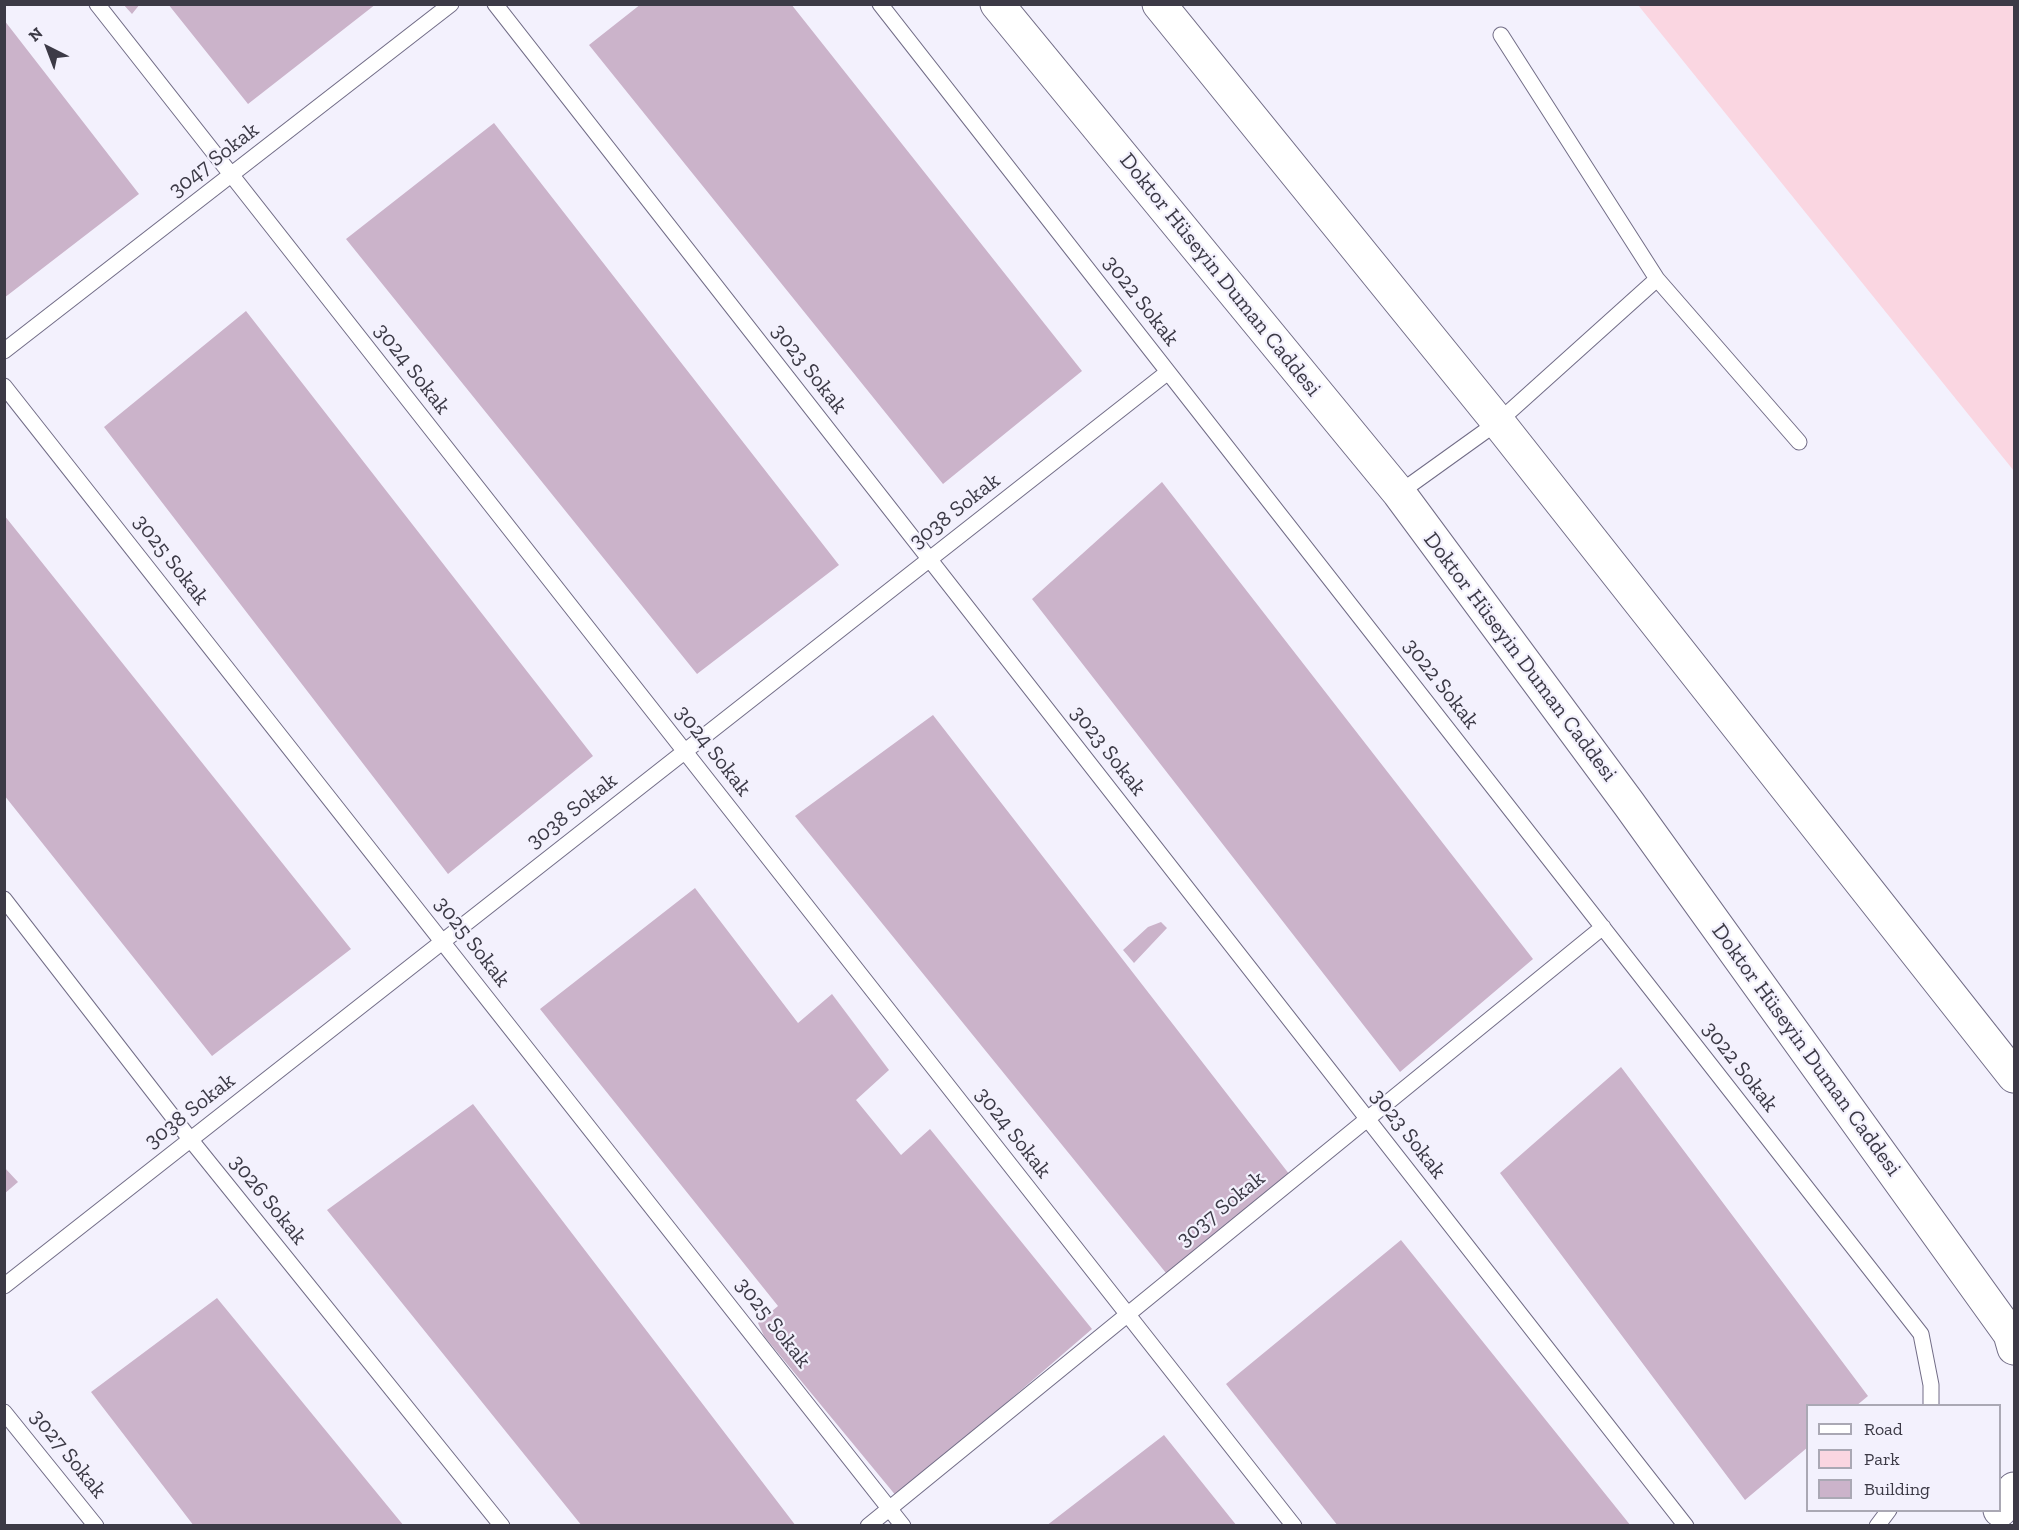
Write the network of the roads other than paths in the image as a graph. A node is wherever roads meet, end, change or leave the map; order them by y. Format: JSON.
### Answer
{"nodes":[{"id":1,"x":97,"y":4,"type":"edge"},
{"id":2,"x":451,"y":4,"type":"edge"},
{"id":3,"x":495,"y":4,"type":"edge"},
{"id":4,"x":880,"y":4,"type":"edge"},
{"id":5,"x":997,"y":4,"type":"edge"},
{"id":6,"x":1159,"y":4,"type":"edge"},
{"id":7,"x":1501,"y":35,"type":"dead end"},
{"id":8,"x":231,"y":175,"type":"junction"},
{"id":9,"x":1657,"y":279,"type":"junction"},
{"id":10,"x":4,"y":351,"type":"edge"},
{"id":11,"x":1168,"y":372,"type":"junction"},
{"id":12,"x":4,"y":386,"type":"edge"},
{"id":13,"x":1498,"y":422,"type":"junction"},
{"id":14,"x":1799,"y":442,"type":"dead end"},
{"id":15,"x":1399,"y":493,"type":"junction"},
{"id":16,"x":929,"y":560,"type":"junction"},
{"id":17,"x":685,"y":752,"type":"junction"},
{"id":18,"x":4,"y":899,"type":"edge"},
{"id":19,"x":1603,"y":927,"type":"junction"},
{"id":20,"x":442,"y":941,"type":"junction"},
{"id":21,"x":2014,"y":1076,"type":"edge"},
{"id":22,"x":1368,"y":1119,"type":"junction"},
{"id":23,"x":190,"y":1138,"type":"junction"},
{"id":24,"x":4,"y":1286,"type":"edge"},
{"id":25,"x":1127,"y":1314,"type":"junction"},
{"id":26,"x":2013,"y":1341,"type":"edge"},
{"id":27,"x":1931,"y":1404,"type":"edge"},
{"id":28,"x":4,"y":1412,"type":"edge"},
{"id":29,"x":2014,"y":1490,"type":"edge"},
{"id":30,"x":2001,"y":1507,"type":"edge"},
{"id":31,"x":890,"y":1508,"type":"junction"},
{"id":32,"x":1888,"y":1512,"type":"edge"},
{"id":33,"x":1998,"y":1512,"type":"edge"},
{"id":34,"x":96,"y":1526,"type":"edge"},
{"id":35,"x":502,"y":1526,"type":"edge"},
{"id":36,"x":868,"y":1526,"type":"edge"},
{"id":37,"x":903,"y":1526,"type":"edge"},
{"id":38,"x":1294,"y":1526,"type":"edge"},
{"id":39,"x":1686,"y":1526,"type":"edge"},
{"id":40,"x":1877,"y":1526,"type":"edge"},
{"id":41,"x":1988,"y":1526,"type":"edge"}],
"edges":[{"from":1,"to":8,"type":"lane","name":"3024 Sokak"},
{"from":2,"to":8,"type":"lane","name":"3047 Sokak"},
{"from":3,"to":16,"type":"lane","name":"3023 Sokak"},
{"from":4,"to":11,"type":"lane","name":"3022 Sokak"},
{"from":5,"to":15,"type":"main road","name":"Doktor Hüseyin Duman Caddesi"},
{"from":6,"to":13,"type":"main road"},
{"from":7,"to":9,"type":"lane"},
{"from":8,"to":10,"type":"lane","name":"3047 Sokak"},
{"from":8,"to":17,"type":"lane","name":"3024 Sokak"},
{"from":9,"to":13,"type":"lane"},
{"from":9,"to":14,"type":"lane"},
{"from":11,"to":16,"type":"lane","name":"3038 Sokak"},
{"from":11,"to":19,"type":"lane","name":"3022 Sokak"},
{"from":12,"to":20,"type":"lane","name":"3025 Sokak"},
{"from":13,"to":15,"type":"lane"},
{"from":13,"to":21,"type":"main road"},
{"from":15,"to":26,"type":"main road","name":"Doktor Hüseyin Duman Caddesi"},
{"from":16,"to":17,"type":"lane","name":"3038 Sokak"},
{"from":16,"to":22,"type":"lane","name":"3023 Sokak"},
{"from":17,"to":20,"type":"lane","name":"3038 Sokak"},
{"from":17,"to":25,"type":"lane","name":"3024 Sokak"},
{"from":18,"to":23,"type":"lane","name":"3026 Sokak"},
{"from":19,"to":22,"type":"lane","name":"3037 Sokak"},
{"from":19,"to":27,"type":"lane","name":"3022 Sokak"},
{"from":20,"to":23,"type":"lane","name":"3038 Sokak"},
{"from":20,"to":31,"type":"lane","name":"3025 Sokak"},
{"from":22,"to":25,"type":"lane","name":"3037 Sokak"},
{"from":22,"to":39,"type":"lane","name":"3023 Sokak"},
{"from":23,"to":24,"type":"lane","name":"3038 Sokak"},
{"from":23,"to":35,"type":"lane","name":"3026 Sokak"},
{"from":25,"to":31,"type":"lane","name":"3037 Sokak"},
{"from":25,"to":38,"type":"lane","name":"3024 Sokak"},
{"from":28,"to":34,"type":"lane","name":"3027 Sokak"},
{"from":29,"to":30,"type":"main road"},
{"from":31,"to":36,"type":"lane","name":"3037 Sokak"},
{"from":31,"to":37,"type":"lane","name":"3025 Sokak"},
{"from":32,"to":40,"type":"lane"},
{"from":33,"to":41,"type":"main road"}]}
